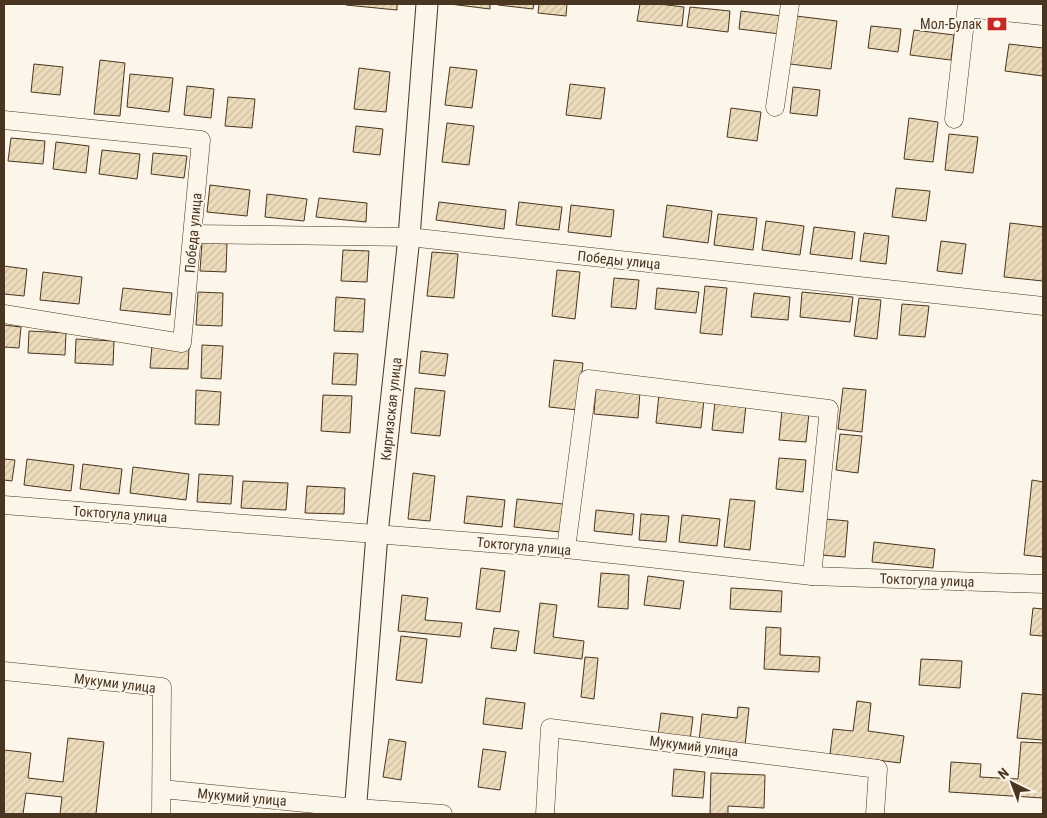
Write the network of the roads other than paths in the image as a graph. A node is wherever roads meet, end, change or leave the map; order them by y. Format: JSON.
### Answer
{"nodes":[{"id":1,"x":427,"y":4,"type":"edge"},
{"id":2,"x":790,"y":4,"type":"edge"},
{"id":3,"x":967,"y":4,"type":"edge"},
{"id":4,"x":975,"y":4,"type":"edge"},
{"id":5,"x":1043,"y":11,"type":"edge"},
{"id":6,"x":775,"y":107,"type":"dead end"},
{"id":7,"x":954,"y":119,"type":"dead end"},
{"id":8,"x":4,"y":120,"type":"edge"},
{"id":9,"x":193,"y":234,"type":"junction"},
{"id":10,"x":409,"y":237,"type":"junction"},
{"id":11,"x":1043,"y":306,"type":"edge"},
{"id":12,"x":4,"y":314,"type":"edge"},
{"id":13,"x":4,"y":505,"type":"edge"},
{"id":14,"x":377,"y":534,"type":"junction"},
{"id":15,"x":566,"y":549,"type":"junction"},
{"id":16,"x":812,"y":576,"type":"junction"},
{"id":17,"x":1043,"y":584,"type":"edge"},
{"id":18,"x":4,"y":670,"type":"edge"},
{"id":19,"x":162,"y":789,"type":"junction"},
{"id":20,"x":355,"y":811,"type":"edge"},
{"id":21,"x":161,"y":814,"type":"edge"},
{"id":22,"x":443,"y":814,"type":"edge"},
{"id":23,"x":546,"y":814,"type":"edge"},
{"id":24,"x":876,"y":814,"type":"edge"}],
"edges":[{"from":1,"to":10,"type":"street","name":"Киргизская улица"},
{"from":2,"to":6,"type":"street"},
{"from":3,"to":7,"type":"street"},
{"from":4,"to":5,"type":"main road"},
{"from":8,"to":9,"type":"street","name":"Победа улица"},
{"from":9,"to":10,"type":"street","name":"Победы улица"},
{"from":9,"to":12,"type":"street","name":"Победа улица"},
{"from":10,"to":11,"type":"street","name":"Победы улица"},
{"from":10,"to":14,"type":"street","name":"Киргизская улица"},
{"from":13,"to":14,"type":"street","name":"Токтогула улица"},
{"from":14,"to":15,"type":"street","name":"Токтогула улица"},
{"from":14,"to":20,"type":"street","name":"Киргизская улица"},
{"from":15,"to":16,"type":"street","name":"Токтогула улица"},
{"from":15,"to":16,"type":"street"},
{"from":16,"to":17,"type":"street","name":"Токтогула улица"},
{"from":18,"to":19,"type":"street","name":"Мукуми улица"},
{"from":19,"to":20,"type":"street","name":"Мукумий улица"},
{"from":19,"to":21,"type":"street","name":"Мукуми улица"},
{"from":20,"to":22,"type":"street","name":"Мукумий улица"},
{"from":23,"to":24,"type":"street","name":"Мукумий улица"}]}
